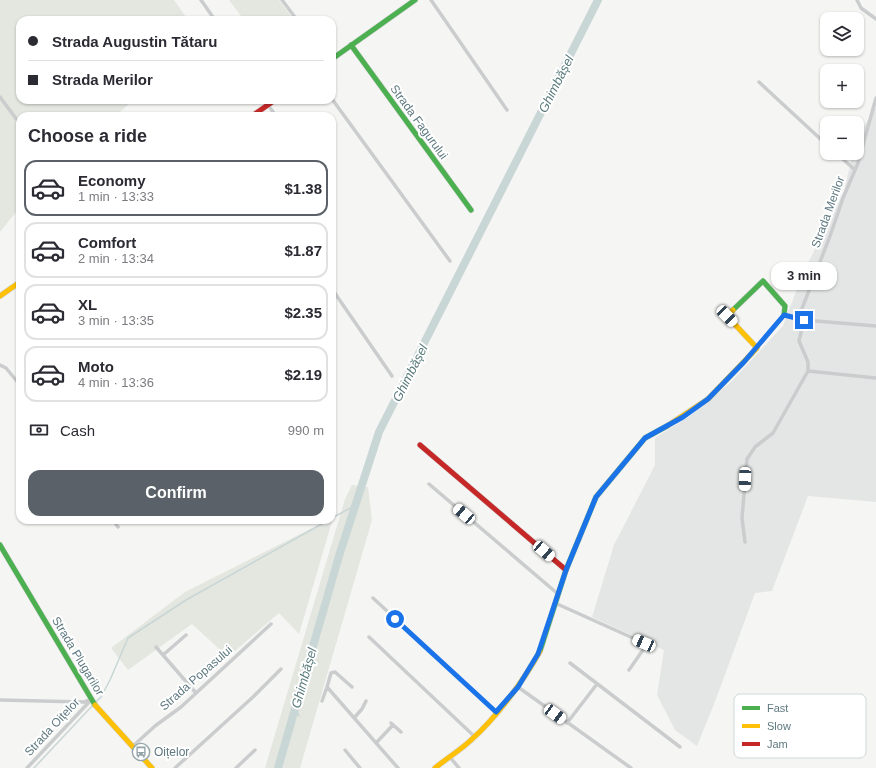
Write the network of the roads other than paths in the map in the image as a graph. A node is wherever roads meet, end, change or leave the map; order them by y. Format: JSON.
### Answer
{"nodes":[{"id":1,"x":201,"y":0,"type":"edge"},
{"id":2,"x":282,"y":0,"type":"edge"},
{"id":3,"x":415,"y":0,"type":"edge"},
{"id":4,"x":431,"y":0,"type":"edge"},
{"id":5,"x":857,"y":0,"type":"edge"},
{"id":6,"x":212,"y":16,"type":"edge"},
{"id":7,"x":294,"y":16,"type":"edge"},
{"id":8,"x":876,"y":19,"type":"edge"},
{"id":9,"x":351,"y":45,"type":"junction"},
{"id":10,"x":336,"y":56,"type":"edge"},
{"id":11,"x":759,"y":82,"type":"dead end"},
{"id":12,"x":0,"y":97,"type":"edge"},
{"id":13,"x":876,"y":98,"type":"edge"},
{"id":14,"x":336,"y":104,"type":"edge"},
{"id":15,"x":268,"y":105,"type":"joint"},
{"id":16,"x":507,"y":110,"type":"dead end"},
{"id":17,"x":258,"y":112,"type":"edge"},
{"id":18,"x":273,"y":112,"type":"edge"},
{"id":19,"x":16,"y":119,"type":"edge"},
{"id":20,"x":820,"y":139,"type":"edge"},
{"id":21,"x":844,"y":160,"type":"edge"},
{"id":22,"x":855,"y":170,"type":"junction"},
{"id":23,"x":471,"y":210,"type":"dead end"},
{"id":24,"x":450,"y":261,"type":"dead end"},
{"id":25,"x":16,"y":285,"type":"edge"},
{"id":26,"x":336,"y":295,"type":"edge"},
{"id":27,"x":0,"y":296,"type":"edge"},
{"id":28,"x":784,"y":315,"type":"junction"},
{"id":29,"x":798,"y":319,"type":"junction"},
{"id":30,"x":804,"y":320,"type":"junction"},
{"id":31,"x":876,"y":326,"type":"edge"},
{"id":32,"x":757,"y":348,"type":"junction"},
{"id":33,"x":0,"y":365,"type":"edge"},
{"id":34,"x":808,"y":371,"type":"junction"},
{"id":35,"x":392,"y":376,"type":"dead end"},
{"id":36,"x":876,"y":378,"type":"edge"},
{"id":37,"x":16,"y":380,"type":"edge"},
{"id":38,"x":420,"y":445,"type":"dead end"},
{"id":39,"x":429,"y":484,"type":"dead end"},
{"id":40,"x":116,"y":524,"type":"edge"},
{"id":41,"x":118,"y":527,"type":"dead end"},
{"id":42,"x":745,"y":542,"type":"dead end"},
{"id":43,"x":0,"y":545,"type":"edge"},
{"id":44,"x":566,"y":570,"type":"junction"},
{"id":45,"x":558,"y":594,"type":"junction"},
{"id":46,"x":372,"y":598,"type":"dead end"},
{"id":47,"x":555,"y":603,"type":"junction"},
{"id":48,"x":272,"y":624,"type":"dead end"},
{"id":49,"x":186,"y":635,"type":"dead end"},
{"id":50,"x":369,"y":637,"type":"dead end"},
{"id":51,"x":156,"y":647,"type":"dead end"},
{"id":52,"x":163,"y":655,"type":"junction"},
{"id":53,"x":570,"y":663,"type":"dead end"},
{"id":54,"x":281,"y":668,"type":"dead end"},
{"id":55,"x":629,"y":670,"type":"dead end"},
{"id":56,"x":597,"y":684,"type":"junction"},
{"id":57,"x":327,"y":687,"type":"junction"},
{"id":58,"x":352,"y":687,"type":"dead end"},
{"id":59,"x":518,"y":687,"type":"junction"},
{"id":60,"x":196,"y":693,"type":"junction"},
{"id":61,"x":0,"y":700,"type":"edge"},
{"id":62,"x":366,"y":700,"type":"dead end"},
{"id":63,"x":92,"y":701,"type":"junction"},
{"id":64,"x":322,"y":701,"type":"dead end"},
{"id":65,"x":496,"y":712,"type":"junction"},
{"id":66,"x":354,"y":718,"type":"junction"},
{"id":67,"x":567,"y":723,"type":"junction"},
{"id":68,"x":401,"y":732,"type":"dead end"},
{"id":69,"x":474,"y":736,"type":"junction"},
{"id":70,"x":376,"y":743,"type":"junction"},
{"id":71,"x":133,"y":746,"type":"junction"},
{"id":72,"x":680,"y":747,"type":"dead end"},
{"id":73,"x":255,"y":750,"type":"dead end"},
{"id":74,"x":345,"y":750,"type":"dead end"},
{"id":75,"x":449,"y":756,"type":"junction"},
{"id":76,"x":27,"y":768,"type":"edge"},
{"id":77,"x":152,"y":768,"type":"edge"},
{"id":78,"x":175,"y":768,"type":"edge"},
{"id":79,"x":236,"y":768,"type":"edge"},
{"id":80,"x":360,"y":768,"type":"edge"},
{"id":81,"x":398,"y":768,"type":"edge"},
{"id":82,"x":436,"y":768,"type":"edge"},
{"id":83,"x":459,"y":768,"type":"edge"},
{"id":84,"x":631,"y":768,"type":"edge"}],
"edges":[{"from":1,"to":6,"type":"street"},
{"from":2,"to":7,"type":"street"},
{"from":3,"to":9,"type":"street"},
{"from":4,"to":16,"type":"street"},
{"from":5,"to":8,"type":"street"},
{"from":9,"to":10,"type":"street"},
{"from":9,"to":23,"type":"street","name":"Strada Fagurului"},
{"from":11,"to":20,"type":"street"},
{"from":12,"to":19,"type":"street"},
{"from":13,"to":22,"type":"street","name":"Strada Merilor"},
{"from":14,"to":24,"type":"street"},
{"from":15,"to":17,"type":"street"},
{"from":15,"to":18,"type":"street"},
{"from":21,"to":22,"type":"street"},
{"from":22,"to":29,"type":"street","name":"Strada Merilor"},
{"from":25,"to":27,"type":"street"},
{"from":26,"to":35,"type":"street"},
{"from":28,"to":29,"type":"street"},
{"from":28,"to":32,"type":"street"},
{"from":28,"to":32,"type":"street"},
{"from":29,"to":30,"type":"street"},
{"from":30,"to":31,"type":"street"},
{"from":30,"to":34,"type":"street"},
{"from":32,"to":44,"type":"street"},
{"from":33,"to":37,"type":"street"},
{"from":34,"to":36,"type":"street"},
{"from":34,"to":42,"type":"street"},
{"from":38,"to":44,"type":"street"},
{"from":39,"to":45,"type":"street"},
{"from":40,"to":41,"type":"street"},
{"from":43,"to":63,"type":"street","name":"Strada Plugarilor"},
{"from":44,"to":45,"type":"street"},
{"from":45,"to":47,"type":"street"},
{"from":46,"to":65,"type":"street"},
{"from":47,"to":55,"type":"street"},
{"from":47,"to":59,"type":"street"},
{"from":48,"to":60,"type":"street","name":"Strada Popasului"},
{"from":49,"to":52,"type":"street"},
{"from":50,"to":69,"type":"street"},
{"from":51,"to":52,"type":"street"},
{"from":52,"to":60,"type":"street"},
{"from":53,"to":56,"type":"street"},
{"from":54,"to":78,"type":"street"},
{"from":56,"to":67,"type":"street"},
{"from":56,"to":72,"type":"street"},
{"from":57,"to":58,"type":"street"},
{"from":57,"to":64,"type":"street"},
{"from":57,"to":66,"type":"street"},
{"from":59,"to":65,"type":"street"},
{"from":59,"to":67,"type":"street"},
{"from":60,"to":71,"type":"street","name":"Strada Popasului"},
{"from":61,"to":63,"type":"street"},
{"from":62,"to":66,"type":"street"},
{"from":63,"to":71,"type":"street","name":"Strada Plugarilor"},
{"from":63,"to":76,"type":"street","name":"Strada Oițelor"},
{"from":65,"to":69,"type":"street"},
{"from":66,"to":70,"type":"street"},
{"from":67,"to":84,"type":"street"},
{"from":68,"to":70,"type":"street"},
{"from":69,"to":75,"type":"street"},
{"from":70,"to":81,"type":"street"},
{"from":71,"to":77,"type":"street","name":"Strada Plugarilor"},
{"from":73,"to":79,"type":"street"},
{"from":74,"to":80,"type":"street"},
{"from":75,"to":82,"type":"street"},
{"from":75,"to":83,"type":"street"}]}
